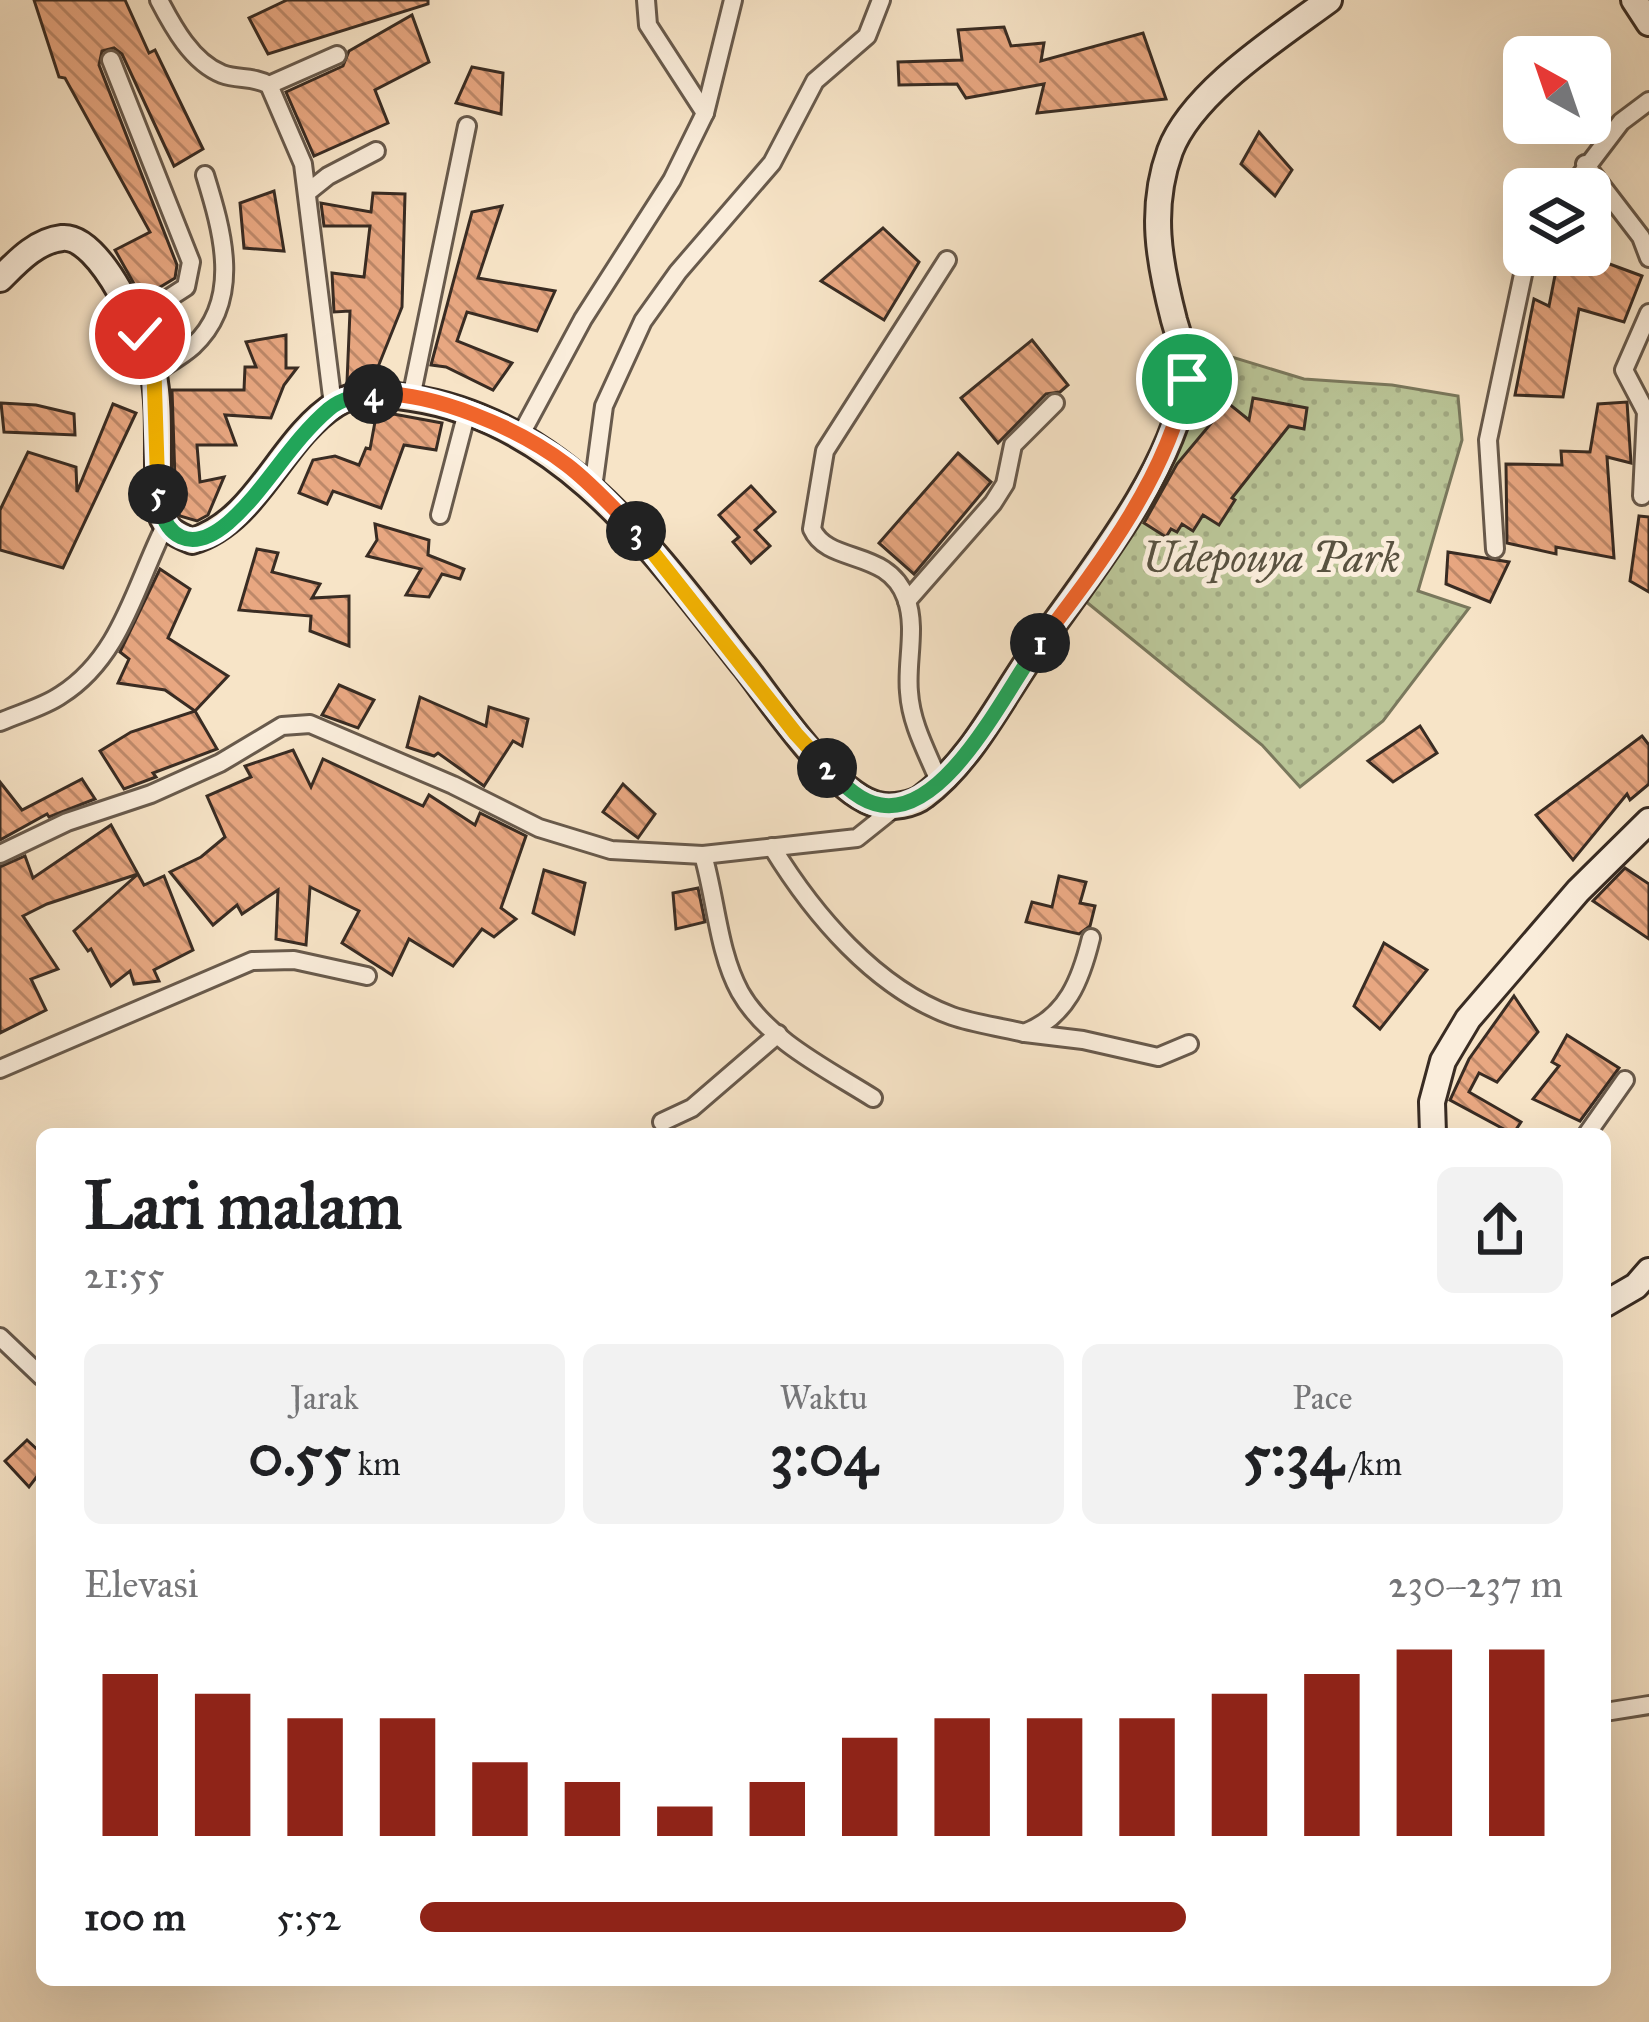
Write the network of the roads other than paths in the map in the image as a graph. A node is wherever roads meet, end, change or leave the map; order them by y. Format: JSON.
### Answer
{"nodes":[{"id":1,"x":160,"y":0,"type":"edge"},
{"id":2,"x":646,"y":0,"type":"edge"},
{"id":3,"x":733,"y":0,"type":"edge"},
{"id":4,"x":881,"y":0,"type":"edge"},
{"id":5,"x":1329,"y":0,"type":"edge"},
{"id":6,"x":1634,"y":0,"type":"edge"},
{"id":7,"x":1649,"y":23,"type":"edge"},
{"id":8,"x":337,"y":55,"type":"dead end"},
{"id":9,"x":112,"y":60,"type":"dead end"},
{"id":10,"x":269,"y":85,"type":"junction"},
{"id":11,"x":1649,"y":101,"type":"edge"},
{"id":12,"x":705,"y":113,"type":"junction"},
{"id":13,"x":467,"y":126,"type":"dead end"},
{"id":14,"x":376,"y":151,"type":"dead end"},
{"id":15,"x":1586,"y":164,"type":"junction"},
{"id":16,"x":1583,"y":168,"type":"edge"},
{"id":17,"x":205,"y":175,"type":"dead end"},
{"id":18,"x":308,"y":192,"type":"junction"},
{"id":19,"x":1649,"y":258,"type":"edge"},
{"id":20,"x":947,"y":260,"type":"dead end"},
{"id":21,"x":1523,"y":276,"type":"edge"},
{"id":22,"x":0,"y":279,"type":"edge"},
{"id":23,"x":1649,"y":313,"type":"edge"},
{"id":24,"x":135,"y":320,"type":"junction"},
{"id":25,"x":154,"y":373,"type":"junction"},
{"id":26,"x":411,"y":398,"type":"junction"},
{"id":27,"x":1055,"y":403,"type":"dead end"},
{"id":28,"x":333,"y":405,"type":"junction"},
{"id":29,"x":467,"y":412,"type":"junction"},
{"id":30,"x":520,"y":436,"type":"junction"},
{"id":31,"x":593,"y":488,"type":"junction"},
{"id":32,"x":1642,"y":496,"type":"dead end"},
{"id":33,"x":440,"y":515,"type":"dead end"},
{"id":34,"x":165,"y":526,"type":"junction"},
{"id":35,"x":1495,"y":549,"type":"dead end"},
{"id":36,"x":907,"y":601,"type":"junction"},
{"id":37,"x":0,"y":722,"type":"edge"},
{"id":38,"x":939,"y":781,"type":"junction"},
{"id":39,"x":897,"y":806,"type":"junction"},
{"id":40,"x":1649,"y":821,"type":"edge"},
{"id":41,"x":772,"y":847,"type":"junction"},
{"id":42,"x":0,"y":854,"type":"edge"},
{"id":43,"x":703,"y":855,"type":"junction"},
{"id":44,"x":1091,"y":938,"type":"dead end"},
{"id":45,"x":367,"y":976,"type":"dead end"},
{"id":46,"x":1024,"y":1033,"type":"junction"},
{"id":47,"x":778,"y":1034,"type":"junction"},
{"id":48,"x":1189,"y":1043,"type":"dead end"},
{"id":49,"x":0,"y":1070,"type":"edge"},
{"id":50,"x":1625,"y":1080,"type":"dead end"},
{"id":51,"x":873,"y":1098,"type":"dead end"},
{"id":52,"x":662,"y":1122,"type":"dead end"},
{"id":53,"x":1433,"y":1128,"type":"edge"},
{"id":54,"x":1591,"y":1128,"type":"edge"},
{"id":55,"x":1649,"y":1271,"type":"edge"},
{"id":56,"x":1611,"y":1301,"type":"edge"},
{"id":57,"x":0,"y":1336,"type":"edge"},
{"id":58,"x":36,"y":1371,"type":"edge"},
{"id":59,"x":1649,"y":1705,"type":"edge"},
{"id":60,"x":1611,"y":1711,"type":"edge"}],
"edges":[{"from":1,"to":10,"type":"street"},
{"from":2,"to":12,"type":"street"},
{"from":3,"to":12,"type":"street"},
{"from":4,"to":31,"type":"street"},
{"from":5,"to":38,"type":"street"},
{"from":6,"to":7,"type":"street"},
{"from":8,"to":10,"type":"street"},
{"from":9,"to":24,"type":"street"},
{"from":10,"to":18,"type":"street"},
{"from":11,"to":15,"type":"street"},
{"from":12,"to":30,"type":"street"},
{"from":13,"to":26,"type":"street"},
{"from":14,"to":18,"type":"street"},
{"from":15,"to":16,"type":"street"},
{"from":15,"to":19,"type":"street"},
{"from":17,"to":25,"type":"street"},
{"from":18,"to":28,"type":"street"},
{"from":20,"to":36,"type":"street"},
{"from":21,"to":35,"type":"street"},
{"from":22,"to":24,"type":"street"},
{"from":23,"to":32,"type":"street"},
{"from":24,"to":25,"type":"street"},
{"from":25,"to":34,"type":"street"},
{"from":26,"to":28,"type":"street"},
{"from":26,"to":29,"type":"street"},
{"from":27,"to":36,"type":"street"},
{"from":28,"to":34,"type":"street"},
{"from":29,"to":30,"type":"street"},
{"from":29,"to":33,"type":"street"},
{"from":30,"to":31,"type":"street"},
{"from":31,"to":39,"type":"street"},
{"from":34,"to":37,"type":"street"},
{"from":36,"to":38,"type":"street"},
{"from":38,"to":39,"type":"street"},
{"from":39,"to":41,"type":"street"},
{"from":40,"to":53,"type":"street"},
{"from":41,"to":43,"type":"street"},
{"from":41,"to":46,"type":"street"},
{"from":42,"to":43,"type":"street"},
{"from":43,"to":47,"type":"street"},
{"from":44,"to":46,"type":"street"},
{"from":45,"to":49,"type":"street"},
{"from":46,"to":48,"type":"street"},
{"from":47,"to":51,"type":"street"},
{"from":47,"to":52,"type":"street"},
{"from":50,"to":54,"type":"street"},
{"from":55,"to":56,"type":"street"},
{"from":57,"to":58,"type":"street"},
{"from":59,"to":60,"type":"street"}]}
